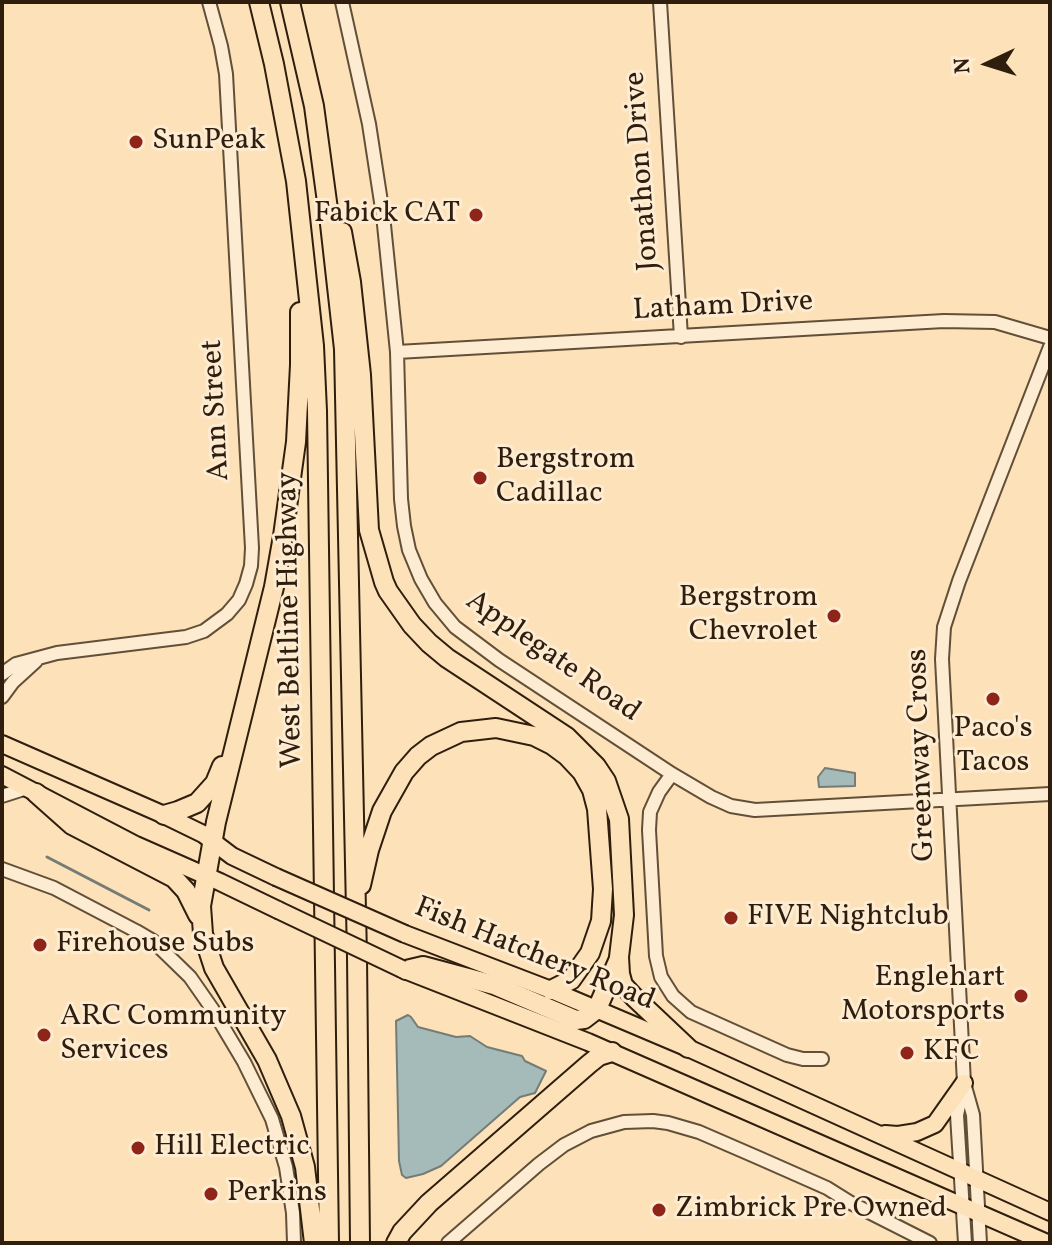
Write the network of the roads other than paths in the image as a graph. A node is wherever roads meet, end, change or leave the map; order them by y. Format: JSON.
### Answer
{"nodes":[{"id":1,"x":209,"y":2,"type":"edge"},
{"id":2,"x":259,"y":2,"type":"edge"},
{"id":3,"x":290,"y":2,"type":"edge"},
{"id":4,"x":342,"y":2,"type":"edge"},
{"id":5,"x":660,"y":2,"type":"edge"},
{"id":6,"x":314,"y":106,"type":"junction"},
{"id":7,"x":296,"y":181,"type":"junction"},
{"id":8,"x":681,"y":337,"type":"junction"},
{"id":9,"x":1050,"y":338,"type":"edge"},
{"id":10,"x":1050,"y":347,"type":"edge"},
{"id":11,"x":397,"y":352,"type":"junction"},
{"id":12,"x":39,"y":659,"type":"junction"},
{"id":13,"x":254,"y":665,"type":"junction"},
{"id":14,"x":2,"y":674,"type":"edge"},
{"id":15,"x":2,"y":697,"type":"edge"},
{"id":16,"x":2,"y":744,"type":"edge"},
{"id":17,"x":672,"y":774,"type":"junction"},
{"id":18,"x":2,"y":775,"type":"edge"},
{"id":19,"x":31,"y":790,"type":"junction"},
{"id":20,"x":1050,"y":794,"type":"edge"},
{"id":21,"x":2,"y":796,"type":"edge"},
{"id":22,"x":950,"y":799,"type":"junction"},
{"id":23,"x":164,"y":815,"type":"junction"},
{"id":24,"x":213,"y":842,"type":"junction"},
{"id":25,"x":2,"y":869,"type":"edge"},
{"id":26,"x":207,"y":876,"type":"junction"},
{"id":27,"x":356,"y":911,"type":"junction"},
{"id":28,"x":203,"y":934,"type":"junction"},
{"id":29,"x":619,"y":957,"type":"junction"},
{"id":30,"x":404,"y":970,"type":"junction"},
{"id":31,"x":551,"y":990,"type":"junction"},
{"id":32,"x":597,"y":1009,"type":"junction"},
{"id":33,"x":688,"y":1048,"type":"junction"},
{"id":34,"x":612,"y":1052,"type":"junction"},
{"id":35,"x":822,"y":1059,"type":"dead end"},
{"id":36,"x":964,"y":1083,"type":"junction"},
{"id":37,"x":871,"y":1131,"type":"junction"},
{"id":38,"x":959,"y":1171,"type":"junction"},
{"id":39,"x":977,"y":1180,"type":"junction"},
{"id":40,"x":962,"y":1207,"type":"junction"},
{"id":41,"x":1050,"y":1212,"type":"edge"},
{"id":42,"x":979,"y":1213,"type":"junction"},
{"id":43,"x":294,"y":1243,"type":"edge"},
{"id":44,"x":314,"y":1243,"type":"edge"},
{"id":45,"x":329,"y":1243,"type":"edge"},
{"id":46,"x":360,"y":1243,"type":"edge"},
{"id":47,"x":396,"y":1243,"type":"edge"},
{"id":48,"x":448,"y":1243,"type":"edge"},
{"id":49,"x":930,"y":1243,"type":"edge"},
{"id":50,"x":965,"y":1243,"type":"edge"},
{"id":51,"x":980,"y":1243,"type":"edge"},
{"id":52,"x":1047,"y":1243,"type":"edge"}],
"edges":[{"from":1,"to":12,"type":"street","name":"Ann Street"},
{"from":2,"to":7,"type":"highway","name":"West Beltline Highway"},
{"from":3,"to":6,"type":"highway","name":"West Beltline Highway"},
{"from":4,"to":11,"type":"street","name":"Applegate Road"},
{"from":5,"to":8,"type":"street","name":"Jonathon Drive"},
{"from":6,"to":27,"type":"highway","name":"West Beltline Highway"},
{"from":6,"to":29,"type":"highway"},
{"from":7,"to":13,"type":"highway"},
{"from":7,"to":45,"type":"highway","name":"West Beltline Highway"},
{"from":8,"to":9,"type":"street","name":"Latham Drive"},
{"from":8,"to":11,"type":"street","name":"Latham Drive"},
{"from":10,"to":22,"type":"street","name":"Greenway Cross"},
{"from":11,"to":17,"type":"street","name":"Applegate Road"},
{"from":12,"to":14,"type":"street","name":"Ann Street"},
{"from":12,"to":15,"type":"street","name":"Ann Street"},
{"from":13,"to":23,"type":"highway"},
{"from":13,"to":24,"type":"highway"},
{"from":16,"to":23,"type":"main road","name":"Fish Hatchery Road"},
{"from":17,"to":22,"type":"street","name":"Applegate Road"},
{"from":17,"to":35,"type":"street"},
{"from":18,"to":19,"type":"main road","name":"Fish Hatchery Road"},
{"from":19,"to":21,"type":"street"},
{"from":19,"to":26,"type":"main road","name":"Fish Hatchery Road"},
{"from":19,"to":28,"type":"highway"},
{"from":20,"to":22,"type":"street","name":"Applegate Road"},
{"from":22,"to":36,"type":"street","name":"Greenway Cross"},
{"from":23,"to":24,"type":"main road","name":"Fish Hatchery Road"},
{"from":24,"to":26,"type":"highway"},
{"from":24,"to":31,"type":"main road","name":"Fish Hatchery Road","bridge":true},
{"from":25,"to":43,"type":"street"},
{"from":26,"to":28,"type":"highway"},
{"from":26,"to":30,"type":"main road","name":"Fish Hatchery Road","bridge":true},
{"from":27,"to":31,"type":"highway"},
{"from":27,"to":46,"type":"highway","name":"West Beltline Highway"},
{"from":28,"to":44,"type":"highway"},
{"from":29,"to":32,"type":"highway"},
{"from":29,"to":33,"type":"highway"},
{"from":30,"to":32,"type":"highway"},
{"from":30,"to":34,"type":"main road","name":"Fish Hatchery Road"},
{"from":31,"to":32,"type":"main road","name":"Fish Hatchery Road"},
{"from":32,"to":33,"type":"main road","name":"Fish Hatchery Road"},
{"from":33,"to":37,"type":"main road","name":"Fish Hatchery Road"},
{"from":34,"to":40,"type":"main road","name":"Fish Hatchery Road"},
{"from":34,"to":47,"type":"highway"},
{"from":36,"to":37,"type":"main road"},
{"from":36,"to":38,"type":"street","name":"Greenway Cross"},
{"from":36,"to":39,"type":"street","name":"Greenway Cross"},
{"from":37,"to":38,"type":"main road","name":"Fish Hatchery Road"},
{"from":38,"to":39,"type":"main road","name":"Fish Hatchery Road"},
{"from":38,"to":40,"type":"street","name":"Greenway Cross"},
{"from":39,"to":41,"type":"main road","name":"Fish Hatchery Road"},
{"from":39,"to":42,"type":"street","name":"Greenway Cross"},
{"from":40,"to":42,"type":"main road","name":"Fish Hatchery Road"},
{"from":40,"to":50,"type":"street","name":"Greenway Cross"},
{"from":42,"to":51,"type":"street","name":"Greenway Cross"},
{"from":42,"to":52,"type":"main road","name":"Fish Hatchery Road"},
{"from":48,"to":49,"type":"street"}]}
